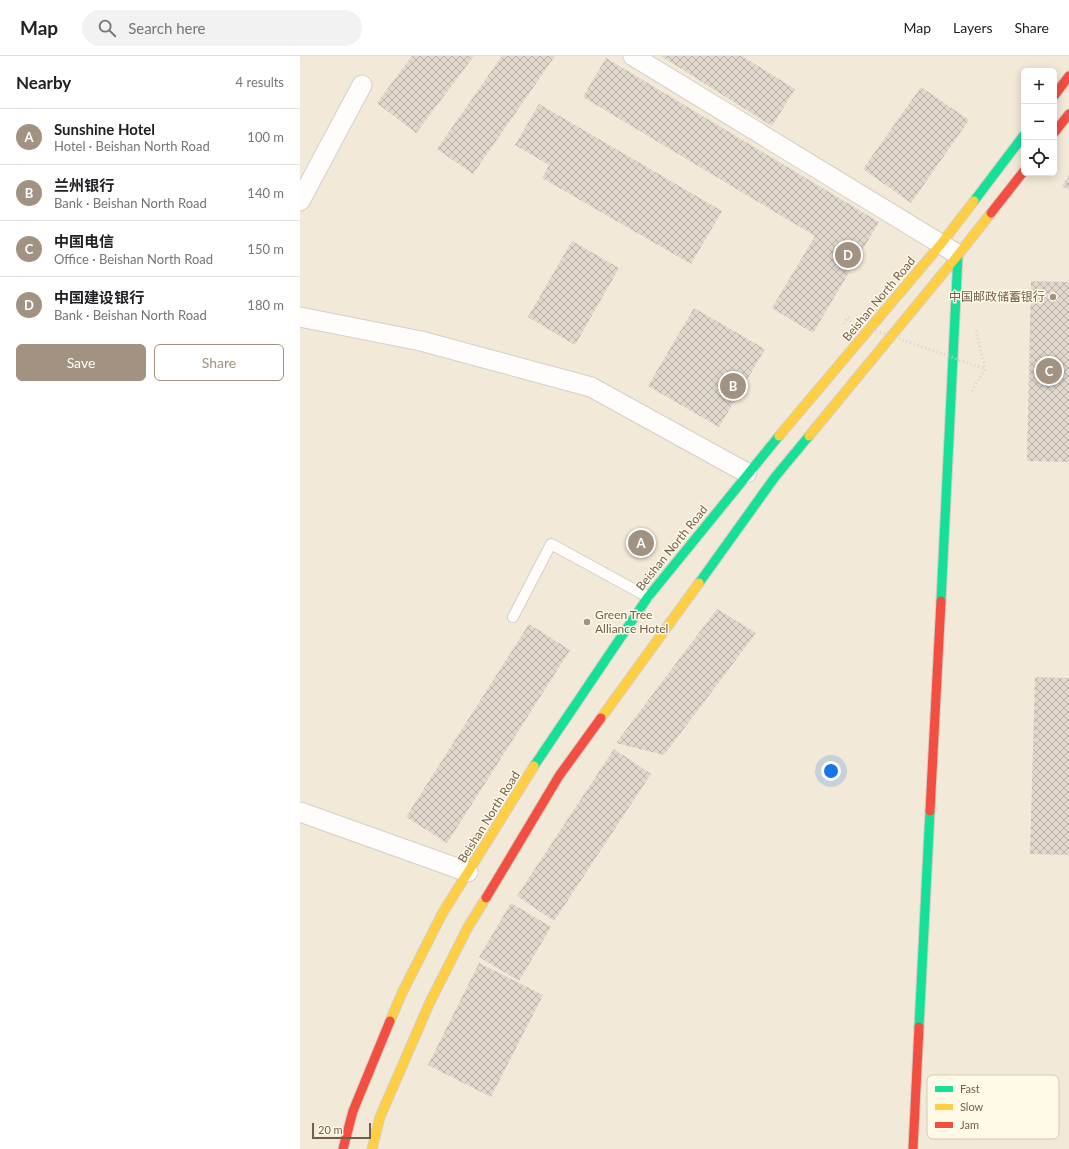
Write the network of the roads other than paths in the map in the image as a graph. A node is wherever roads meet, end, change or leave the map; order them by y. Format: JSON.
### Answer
{"nodes":[{"id":1,"x":633,"y":56,"type":"edge"},
{"id":2,"x":1069,"y":76,"type":"edge"},
{"id":3,"x":362,"y":85,"type":"dead end"},
{"id":4,"x":1057,"y":92,"type":"edge"},
{"id":5,"x":1069,"y":114,"type":"edge"},
{"id":6,"x":1057,"y":129,"type":"edge"},
{"id":7,"x":1021,"y":139,"type":"edge"},
{"id":8,"x":1021,"y":175,"type":"edge"},
{"id":9,"x":300,"y":201,"type":"edge"},
{"id":10,"x":941,"y":244,"type":"junction"},
{"id":11,"x":958,"y":255,"type":"junction"},
{"id":12,"x":300,"y":317,"type":"edge"},
{"id":13,"x":748,"y":474,"type":"junction"},
{"id":14,"x":648,"y":597,"type":"junction"},
{"id":15,"x":513,"y":616,"type":"dead end"},
{"id":16,"x":300,"y":812,"type":"edge"},
{"id":17,"x":468,"y":872,"type":"junction"},
{"id":18,"x":343,"y":1149,"type":"edge"},
{"id":19,"x":372,"y":1149,"type":"edge"},
{"id":20,"x":914,"y":1149,"type":"edge"}],
"edges":[{"from":1,"to":10,"type":"street"},
{"from":2,"to":4,"type":"main road"},
{"from":3,"to":9,"type":"street"},
{"from":5,"to":6,"type":"main road"},
{"from":7,"to":10,"type":"main road","name":"Beishan North Road"},
{"from":8,"to":11,"type":"main road"},
{"from":10,"to":11,"type":"street"},
{"from":10,"to":13,"type":"main road","name":"Beishan North Road"},
{"from":11,"to":19,"type":"main road"},
{"from":11,"to":20,"type":"main road"},
{"from":12,"to":13,"type":"street"},
{"from":13,"to":14,"type":"main road","name":"Beishan North Road"},
{"from":14,"to":15,"type":"lane"},
{"from":14,"to":17,"type":"main road","name":"Beishan North Road"},
{"from":16,"to":17,"type":"street"},
{"from":17,"to":18,"type":"main road","name":"Beishan North Road"}]}
